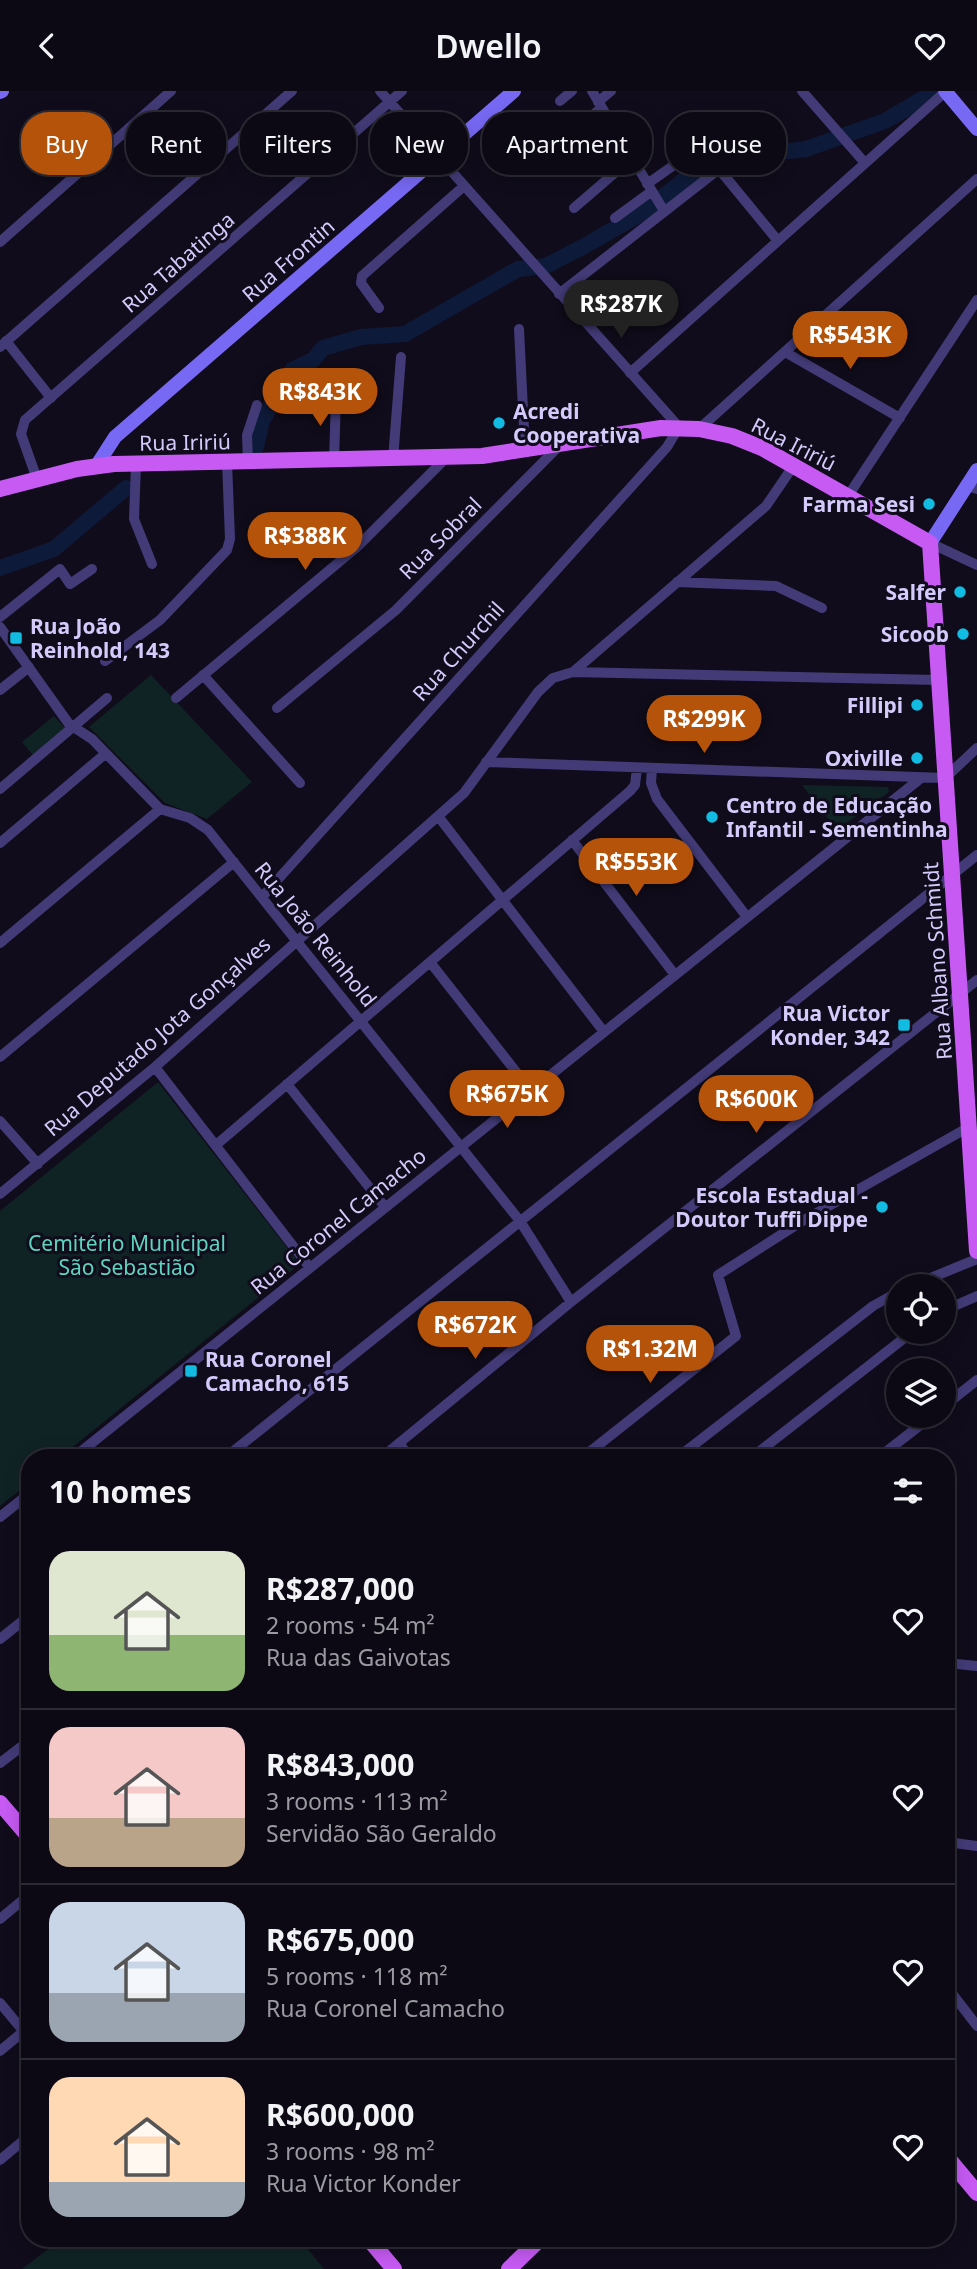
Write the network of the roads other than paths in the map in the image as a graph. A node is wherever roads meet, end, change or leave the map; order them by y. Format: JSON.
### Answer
{"nodes":[{"id":1,"x":171,"y":91,"type":"edge"},
{"id":2,"x":292,"y":91,"type":"edge"},
{"id":3,"x":380,"y":91,"type":"edge"},
{"id":4,"x":402,"y":91,"type":"edge"},
{"id":5,"x":513,"y":91,"type":"edge"},
{"id":6,"x":572,"y":91,"type":"edge"},
{"id":7,"x":592,"y":91,"type":"edge"},
{"id":8,"x":611,"y":91,"type":"edge"},
{"id":9,"x":802,"y":91,"type":"edge"},
{"id":10,"x":945,"y":91,"type":"edge"},
{"id":11,"x":561,"y":101,"type":"dead end"},
{"id":12,"x":389,"y":102,"type":"junction"},
{"id":13,"x":600,"y":105,"type":"junction"},
{"id":14,"x":398,"y":112,"type":"edge"},
{"id":15,"x":593,"y":112,"type":"edge"},
{"id":16,"x":604,"y":112,"type":"edge"},
{"id":17,"x":977,"y":129,"type":"edge"},
{"id":18,"x":468,"y":131,"type":"edge"},
{"id":19,"x":865,"y":163,"type":"junction"},
{"id":20,"x":418,"y":175,"type":"edge"},
{"id":21,"x":454,"y":175,"type":"edge"},
{"id":22,"x":612,"y":175,"type":"edge"},
{"id":23,"x":642,"y":175,"type":"edge"},
{"id":24,"x":677,"y":175,"type":"edge"},
{"id":25,"x":977,"y":179,"type":"edge"},
{"id":26,"x":464,"y":186,"type":"junction"},
{"id":27,"x":656,"y":198,"type":"junction"},
{"id":28,"x":574,"y":208,"type":"dead end"},
{"id":29,"x":615,"y":218,"type":"dead end"},
{"id":30,"x":778,"y":241,"type":"junction"},
{"id":31,"x":0,"y":242,"type":"edge"},
{"id":32,"x":559,"y":294,"type":"junction"},
{"id":33,"x":977,"y":300,"type":"edge"},
{"id":34,"x":379,"y":308,"type":"dead end"},
{"id":35,"x":519,"y":328,"type":"dead end"},
{"id":36,"x":3,"y":344,"type":"edge"},
{"id":37,"x":785,"y":352,"type":"junction"},
{"id":38,"x":401,"y":357,"type":"dead end"},
{"id":39,"x":630,"y":373,"type":"junction"},
{"id":40,"x":336,"y":397,"type":"dead end"},
{"id":41,"x":51,"y":398,"type":"junction"},
{"id":42,"x":257,"y":405,"type":"dead end"},
{"id":43,"x":900,"y":418,"type":"junction"},
{"id":44,"x":679,"y":427,"type":"junction"},
{"id":45,"x":699,"y":429,"type":"junction"},
{"id":46,"x":561,"y":443,"type":"junction"},
{"id":47,"x":525,"y":450,"type":"junction"},
{"id":48,"x":446,"y":458,"type":"junction"},
{"id":49,"x":394,"y":459,"type":"junction"},
{"id":50,"x":334,"y":460,"type":"junction"},
{"id":51,"x":227,"y":462,"type":"junction"},
{"id":52,"x":248,"y":462,"type":"junction"},
{"id":53,"x":136,"y":464,"type":"junction"},
{"id":54,"x":97,"y":465,"type":"junction"},
{"id":55,"x":794,"y":465,"type":"junction"},
{"id":56,"x":977,"y":470,"type":"edge"},
{"id":57,"x":37,"y":479,"type":"junction"},
{"id":58,"x":972,"y":488,"type":"edge"},
{"id":59,"x":0,"y":489,"type":"edge"},
{"id":60,"x":848,"y":496,"type":"junction"},
{"id":61,"x":930,"y":543,"type":"junction"},
{"id":62,"x":152,"y":564,"type":"dead end"},
{"id":63,"x":977,"y":565,"type":"edge"},
{"id":64,"x":92,"y":569,"type":"dead end"},
{"id":65,"x":677,"y":582,"type":"junction"},
{"id":66,"x":822,"y":608,"type":"dead end"},
{"id":67,"x":0,"y":617,"type":"edge"},
{"id":68,"x":1,"y":631,"type":"edge"},
{"id":69,"x":105,"y":661,"type":"dead end"},
{"id":70,"x":29,"y":667,"type":"junction"},
{"id":71,"x":573,"y":672,"type":"junction"},
{"id":72,"x":204,"y":675,"type":"junction"},
{"id":73,"x":938,"y":680,"type":"junction"},
{"id":74,"x":0,"y":690,"type":"edge"},
{"id":75,"x":107,"y":698,"type":"dead end"},
{"id":76,"x":176,"y":698,"type":"dead end"},
{"id":77,"x":276,"y":708,"type":"dead end"},
{"id":78,"x":74,"y":727,"type":"junction"},
{"id":79,"x":977,"y":748,"type":"edge"},
{"id":80,"x":105,"y":754,"type":"junction"},
{"id":81,"x":486,"y":762,"type":"junction"},
{"id":82,"x":637,"y":768,"type":"junction"},
{"id":83,"x":652,"y":768,"type":"junction"},
{"id":84,"x":921,"y":778,"type":"junction"},
{"id":85,"x":945,"y":778,"type":"junction"},
{"id":86,"x":300,"y":783,"type":"dead end"},
{"id":87,"x":0,"y":789,"type":"edge"},
{"id":88,"x":160,"y":810,"type":"junction"},
{"id":89,"x":438,"y":816,"type":"junction"},
{"id":90,"x":572,"y":840,"type":"junction"},
{"id":91,"x":0,"y":843,"type":"edge"},
{"id":92,"x":977,"y":855,"type":"edge"},
{"id":93,"x":234,"y":862,"type":"junction"},
{"id":94,"x":952,"y":874,"type":"junction"},
{"id":95,"x":262,"y":897,"type":"junction"},
{"id":96,"x":502,"y":900,"type":"junction"},
{"id":97,"x":747,"y":917,"type":"junction"},
{"id":98,"x":297,"y":941,"type":"junction"},
{"id":99,"x":0,"y":943,"type":"edge"},
{"id":100,"x":430,"y":962,"type":"junction"},
{"id":101,"x":676,"y":975,"type":"junction"},
{"id":102,"x":977,"y":980,"type":"edge"},
{"id":103,"x":960,"y":993,"type":"junction"},
{"id":104,"x":360,"y":1021,"type":"junction"},
{"id":105,"x":604,"y":1032,"type":"junction"},
{"id":106,"x":0,"y":1057,"type":"edge"},
{"id":107,"x":155,"y":1067,"type":"junction"},
{"id":108,"x":287,"y":1084,"type":"junction"},
{"id":109,"x":531,"y":1091,"type":"junction"},
{"id":110,"x":0,"y":1121,"type":"edge"},
{"id":111,"x":969,"y":1127,"type":"junction"},
{"id":112,"x":216,"y":1145,"type":"junction"},
{"id":113,"x":461,"y":1147,"type":"junction"},
{"id":114,"x":38,"y":1164,"type":"junction"},
{"id":115,"x":0,"y":1194,"type":"edge"},
{"id":116,"x":385,"y":1207,"type":"junction"},
{"id":117,"x":520,"y":1221,"type":"junction"},
{"id":118,"x":977,"y":1251,"type":"edge"},
{"id":119,"x":977,"y":1259,"type":"edge"},
{"id":120,"x":310,"y":1268,"type":"junction"},
{"id":121,"x":940,"y":1274,"type":"edge"},
{"id":122,"x":977,"y":1296,"type":"edge"},
{"id":123,"x":886,"y":1299,"type":"edge"},
{"id":124,"x":570,"y":1302,"type":"junction"},
{"id":125,"x":956,"y":1305,"type":"edge"},
{"id":126,"x":897,"y":1344,"type":"edge"},
{"id":127,"x":977,"y":1380,"type":"edge"},
{"id":128,"x":956,"y":1397,"type":"edge"},
{"id":129,"x":917,"y":1428,"type":"edge"},
{"id":130,"x":399,"y":1443,"type":"junction"},
{"id":131,"x":85,"y":1449,"type":"edge"},
{"id":132,"x":236,"y":1449,"type":"edge"},
{"id":133,"x":392,"y":1449,"type":"edge"},
{"id":134,"x":403,"y":1449,"type":"edge"},
{"id":135,"x":593,"y":1449,"type":"edge"},
{"id":136,"x":689,"y":1449,"type":"edge"},
{"id":137,"x":762,"y":1449,"type":"edge"},
{"id":138,"x":890,"y":1449,"type":"edge"},
{"id":139,"x":21,"y":1500,"type":"edge"},
{"id":140,"x":0,"y":1517,"type":"edge"},
{"id":141,"x":21,"y":1622,"type":"edge"},
{"id":142,"x":0,"y":1639,"type":"edge"},
{"id":143,"x":955,"y":1663,"type":"edge"},
{"id":144,"x":977,"y":1666,"type":"edge"},
{"id":145,"x":21,"y":1746,"type":"edge"},
{"id":146,"x":0,"y":1763,"type":"edge"},
{"id":147,"x":0,"y":1803,"type":"edge"},
{"id":148,"x":21,"y":1828,"type":"edge"},
{"id":149,"x":955,"y":1844,"type":"edge"},
{"id":150,"x":977,"y":1846,"type":"edge"},
{"id":151,"x":21,"y":1902,"type":"edge"},
{"id":152,"x":0,"y":1919,"type":"edge"},
{"id":153,"x":955,"y":1997,"type":"edge"},
{"id":154,"x":0,"y":2003,"type":"edge"},
{"id":155,"x":21,"y":2025,"type":"edge"},
{"id":156,"x":977,"y":2026,"type":"edge"},
{"id":157,"x":21,"y":2037,"type":"edge"},
{"id":158,"x":0,"y":2051,"type":"edge"},
{"id":159,"x":21,"y":2142,"type":"edge"},
{"id":160,"x":0,"y":2160,"type":"edge"},
{"id":161,"x":955,"y":2166,"type":"edge"},
{"id":162,"x":977,"y":2193,"type":"edge"},
{"id":163,"x":376,"y":2247,"type":"edge"},
{"id":164,"x":532,"y":2247,"type":"edge"},
{"id":165,"x":394,"y":2269,"type":"edge"},
{"id":166,"x":509,"y":2269,"type":"edge"}],
"edges":[{"from":1,"to":31,"type":"street"},
{"from":2,"to":36,"type":"street"},
{"from":3,"to":12,"type":"street"},
{"from":4,"to":12,"type":"street","name":"Rua Tabatinga"},
{"from":5,"to":18,"type":"street","name":"Rua Frontin"},
{"from":6,"to":11,"type":"street"},
{"from":7,"to":13,"type":"street"},
{"from":8,"to":13,"type":"street"},
{"from":9,"to":19,"type":"street"},
{"from":10,"to":17,"type":"street"},
{"from":10,"to":19,"type":"street"},
{"from":12,"to":14,"type":"street"},
{"from":12,"to":41,"type":"street","name":"Rua Tabatinga"},
{"from":13,"to":15,"type":"street"},
{"from":13,"to":16,"type":"street"},
{"from":19,"to":30,"type":"street"},
{"from":20,"to":54,"type":"street","name":"Rua Frontin"},
{"from":21,"to":26,"type":"street"},
{"from":22,"to":28,"type":"street"},
{"from":23,"to":27,"type":"street"},
{"from":24,"to":27,"type":"street"},
{"from":25,"to":37,"type":"street"},
{"from":26,"to":32,"type":"street"},
{"from":26,"to":34,"type":"street"},
{"from":27,"to":29,"type":"street"},
{"from":27,"to":30,"type":"street"},
{"from":27,"to":32,"type":"street"},
{"from":30,"to":39,"type":"street"},
{"from":32,"to":39,"type":"street"},
{"from":33,"to":43,"type":"street"},
{"from":35,"to":47,"type":"street"},
{"from":36,"to":41,"type":"street"},
{"from":37,"to":43,"type":"street"},
{"from":37,"to":45,"type":"street"},
{"from":38,"to":49,"type":"street"},
{"from":39,"to":44,"type":"street"},
{"from":40,"to":50,"type":"street"},
{"from":41,"to":57,"type":"street","name":"Rua Tabatinga"},
{"from":42,"to":52,"type":"street"},
{"from":43,"to":60,"type":"street"},
{"from":44,"to":45,"type":"main road","name":"Rua Iririú"},
{"from":44,"to":46,"type":"main road","name":"Rua Iririú"},
{"from":44,"to":95,"type":"street","name":"Rua Churchil"},
{"from":45,"to":55,"type":"main road","name":"Rua Iririú"},
{"from":46,"to":47,"type":"main road","name":"Rua Iririú"},
{"from":46,"to":77,"type":"street","name":"Rua Sobral"},
{"from":47,"to":48,"type":"main road","name":"Rua Iririú"},
{"from":48,"to":49,"type":"main road","name":"Rua Iririú"},
{"from":48,"to":72,"type":"street"},
{"from":49,"to":50,"type":"main road","name":"Rua Iririú"},
{"from":50,"to":52,"type":"main road","name":"Rua Iririú"},
{"from":51,"to":52,"type":"main road","name":"Rua Iririú"},
{"from":51,"to":53,"type":"main road","name":"Rua Iririú"},
{"from":51,"to":69,"type":"street"},
{"from":53,"to":54,"type":"main road","name":"Rua Iririú"},
{"from":53,"to":62,"type":"street"},
{"from":54,"to":57,"type":"main road","name":"Rua Iririú"},
{"from":55,"to":60,"type":"main road","name":"Rua Iririú"},
{"from":55,"to":65,"type":"street","name":"Rua Deputado Jota Gonçalves"},
{"from":56,"to":58,"type":"street"},
{"from":57,"to":59,"type":"main road","name":"Rua Iririú"},
{"from":58,"to":61,"type":"street"},
{"from":60,"to":61,"type":"main road","name":"Rua Iririú"},
{"from":61,"to":63,"type":"street"},
{"from":61,"to":73,"type":"main road","name":"Rua Albano Schmidt"},
{"from":64,"to":67,"type":"street"},
{"from":65,"to":66,"type":"street"},
{"from":65,"to":71,"type":"street","name":"Rua Deputado Jota Gonçalves"},
{"from":68,"to":70,"type":"street","name":"Rua João Reinhold"},
{"from":70,"to":74,"type":"street"},
{"from":70,"to":78,"type":"street","name":"Rua João Reinhold"},
{"from":71,"to":73,"type":"street"},
{"from":71,"to":81,"type":"street","name":"Rua Deputado Jota Gonçalves"},
{"from":72,"to":76,"type":"street"},
{"from":72,"to":86,"type":"street"},
{"from":73,"to":85,"type":"main road","name":"Rua Albano Schmidt"},
{"from":75,"to":78,"type":"street"},
{"from":78,"to":80,"type":"street","name":"Rua João Reinhold"},
{"from":78,"to":87,"type":"street"},
{"from":79,"to":85,"type":"street"},
{"from":80,"to":88,"type":"street","name":"Rua João Reinhold"},
{"from":80,"to":91,"type":"street"},
{"from":81,"to":82,"type":"street"},
{"from":81,"to":89,"type":"street","name":"Rua Deputado Jota Gonçalves"},
{"from":82,"to":83,"type":"street"},
{"from":82,"to":90,"type":"street"},
{"from":83,"to":84,"type":"street"},
{"from":83,"to":97,"type":"street"},
{"from":84,"to":85,"type":"street"},
{"from":84,"to":97,"type":"street","name":"Rua Coronel Camacho"},
{"from":85,"to":94,"type":"main road","name":"Rua Albano Schmidt"},
{"from":88,"to":93,"type":"street","name":"Rua João Reinhold"},
{"from":88,"to":99,"type":"street"},
{"from":89,"to":96,"type":"street"},
{"from":89,"to":98,"type":"street","name":"Rua Deputado Jota Gonçalves"},
{"from":90,"to":96,"type":"street"},
{"from":90,"to":101,"type":"street"},
{"from":92,"to":94,"type":"street"},
{"from":93,"to":95,"type":"street","name":"Rua João Reinhold"},
{"from":93,"to":106,"type":"street"},
{"from":94,"to":103,"type":"main road","name":"Rua Albano Schmidt"},
{"from":94,"to":117,"type":"street"},
{"from":95,"to":98,"type":"street","name":"Rua João Reinhold"},
{"from":96,"to":100,"type":"street"},
{"from":96,"to":105,"type":"street"},
{"from":97,"to":101,"type":"street","name":"Rua Coronel Camacho"},
{"from":98,"to":104,"type":"street","name":"Rua João Reinhold"},
{"from":98,"to":107,"type":"street","name":"Rua Deputado Jota Gonçalves"},
{"from":100,"to":104,"type":"street"},
{"from":100,"to":109,"type":"street"},
{"from":101,"to":105,"type":"street","name":"Rua Coronel Camacho"},
{"from":102,"to":103,"type":"street"},
{"from":103,"to":111,"type":"main road","name":"Rua Albano Schmidt"},
{"from":103,"to":124,"type":"street"},
{"from":104,"to":108,"type":"street"},
{"from":104,"to":113,"type":"street","name":"Rua João Reinhold"},
{"from":105,"to":109,"type":"street","name":"Rua Coronel Camacho"},
{"from":107,"to":112,"type":"street"},
{"from":107,"to":114,"type":"street","name":"Rua Deputado Jota Gonçalves"},
{"from":108,"to":112,"type":"street"},
{"from":108,"to":116,"type":"street"},
{"from":109,"to":113,"type":"street","name":"Rua Coronel Camacho"},
{"from":110,"to":114,"type":"street"},
{"from":111,"to":118,"type":"main road","name":"Rua Albano Schmidt"},
{"from":111,"to":135,"type":"street"},
{"from":112,"to":120,"type":"street"},
{"from":113,"to":116,"type":"street","name":"Rua Coronel Camacho"},
{"from":113,"to":117,"type":"street","name":"Rua João Reinhold"},
{"from":114,"to":115,"type":"street","name":"Rua Deputado Jota Gonçalves"},
{"from":116,"to":120,"type":"street","name":"Rua Coronel Camacho"},
{"from":117,"to":124,"type":"street","name":"Rua João Reinhold"},
{"from":117,"to":132,"type":"street"},
{"from":119,"to":121,"type":"street"},
{"from":120,"to":131,"type":"street","name":"Rua Coronel Camacho"},
{"from":122,"to":125,"type":"street"},
{"from":123,"to":136,"type":"street"},
{"from":124,"to":130,"type":"street"},
{"from":126,"to":137,"type":"street"},
{"from":127,"to":128,"type":"street"},
{"from":129,"to":138,"type":"street"},
{"from":130,"to":133,"type":"street"},
{"from":130,"to":134,"type":"street"},
{"from":139,"to":140,"type":"street"},
{"from":141,"to":142,"type":"street"},
{"from":143,"to":144,"type":"street"},
{"from":145,"to":146,"type":"street"},
{"from":147,"to":148,"type":"main road"},
{"from":149,"to":150,"type":"street"},
{"from":151,"to":152,"type":"street"},
{"from":153,"to":156,"type":"street"},
{"from":154,"to":155,"type":"street"},
{"from":157,"to":158,"type":"street"},
{"from":159,"to":160,"type":"street"},
{"from":161,"to":162,"type":"main road"},
{"from":163,"to":165,"type":"main road"},
{"from":164,"to":166,"type":"main road"}]}
